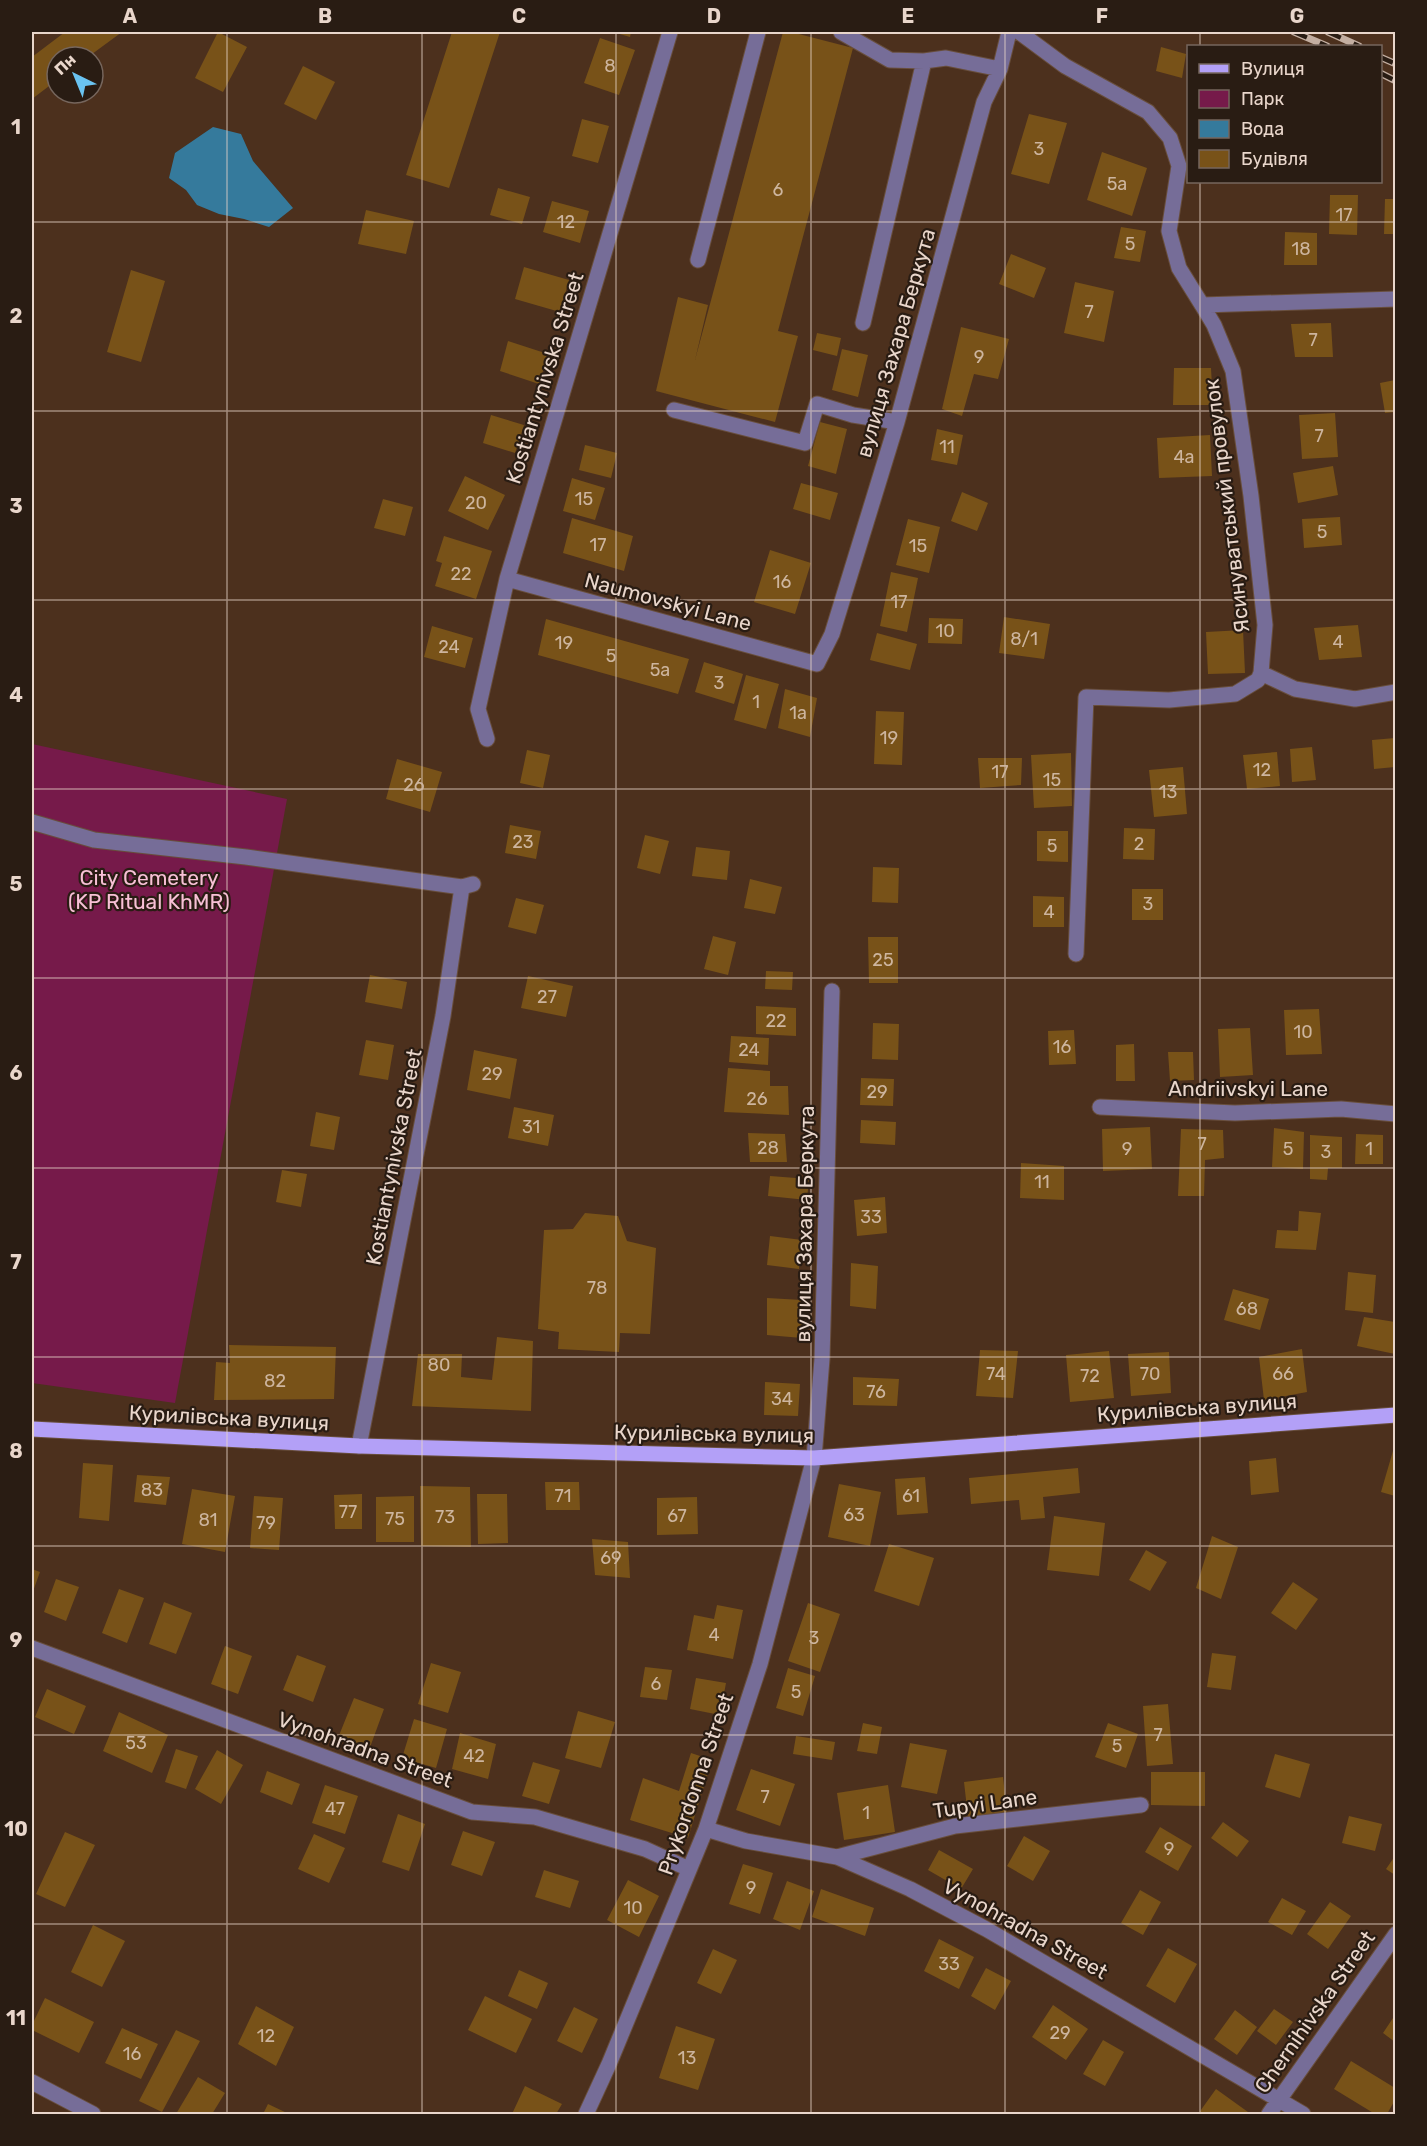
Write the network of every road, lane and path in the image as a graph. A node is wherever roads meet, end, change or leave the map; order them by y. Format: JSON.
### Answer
{"nodes":[{"id":1,"x":670,"y":32,"type":"edge"},
{"id":2,"x":758,"y":32,"type":"edge"},
{"id":3,"x":841,"y":32,"type":"edge"},
{"id":4,"x":1009,"y":32,"type":"edge"},
{"id":5,"x":1019,"y":32,"type":"edge"},
{"id":6,"x":924,"y":62,"type":"junction"},
{"id":7,"x":1000,"y":69,"type":"junction"},
{"id":8,"x":698,"y":261,"type":"dead end"},
{"id":9,"x":1395,"y":299,"type":"edge"},
{"id":10,"x":1202,"y":305,"type":"junction"},
{"id":11,"x":862,"y":323,"type":"dead end"},
{"id":12,"x":674,"y":410,"type":"dead end"},
{"id":13,"x":897,"y":422,"type":"junction"},
{"id":14,"x":507,"y":579,"type":"junction"},
{"id":15,"x":817,"y":664,"type":"joint"},
{"id":16,"x":1261,"y":673,"type":"junction"},
{"id":17,"x":1395,"y":692,"type":"edge"},
{"id":18,"x":487,"y":739,"type":"dead end"},
{"id":19,"x":32,"y":822,"type":"edge"},
{"id":20,"x":1076,"y":954,"type":"dead end"},
{"id":21,"x":832,"y":991,"type":"dead end"},
{"id":22,"x":1100,"y":1107,"type":"dead end"},
{"id":23,"x":1395,"y":1114,"type":"edge"},
{"id":24,"x":1395,"y":1414,"type":"edge"},
{"id":25,"x":32,"y":1429,"type":"edge"},
{"id":26,"x":359,"y":1446,"type":"junction"},
{"id":27,"x":814,"y":1458,"type":"junction"},
{"id":28,"x":32,"y":1648,"type":"edge"},
{"id":29,"x":1141,"y":1805,"type":"dead end"},
{"id":30,"x":706,"y":1829,"type":"junction"},
{"id":31,"x":837,"y":1857,"type":"junction"},
{"id":32,"x":689,"y":1869,"type":"junction"},
{"id":33,"x":1395,"y":1934,"type":"edge"},
{"id":34,"x":32,"y":2082,"type":"edge"},
{"id":35,"x":1279,"y":2100,"type":"junction"},
{"id":36,"x":93,"y":2115,"type":"edge"},
{"id":37,"x":586,"y":2115,"type":"edge"},
{"id":38,"x":1269,"y":2115,"type":"edge"},
{"id":39,"x":1303,"y":2115,"type":"edge"}],
"edges":[{"from":1,"to":14,"type":"street","name":"Kostiantynivska Street"},
{"from":2,"to":8,"type":"street"},
{"from":3,"to":6,"type":"street"},
{"from":4,"to":7,"type":"street","name":"вулиця Захара Беркута"},
{"from":5,"to":10,"type":"street","name":"Ясинуватський провулок"},
{"from":6,"to":7,"type":"street"},
{"from":6,"to":11,"type":"street"},
{"from":7,"to":13,"type":"street","name":"вулиця Захара Беркута"},
{"from":9,"to":10,"type":"street"},
{"from":10,"to":16,"type":"street","name":"Ясинуватський провулок"},
{"from":12,"to":13,"type":"street"},
{"from":13,"to":15,"type":"street","name":"вулиця Захара Беркута"},
{"from":14,"to":15,"type":"street","name":"Naumovskyi Lane"},
{"from":14,"to":18,"type":"street","name":"Kostiantynivska Street"},
{"from":16,"to":17,"type":"street"},
{"from":16,"to":20,"type":"street"},
{"from":19,"to":26,"type":"street","name":"Kostiantynivska Street"},
{"from":21,"to":27,"type":"street","name":"вулиця Захара Беркута"},
{"from":22,"to":23,"type":"street","name":"Andriivskyi Lane"},
{"from":24,"to":27,"type":"main road","name":"Курилівська вулиця"},
{"from":25,"to":26,"type":"main road","name":"Курилівська вулиця"},
{"from":26,"to":27,"type":"main road","name":"Курилівська вулиця"},
{"from":27,"to":30,"type":"street","name":"Prykordonna Street"},
{"from":28,"to":32,"type":"street","name":"Vynohradna Street"},
{"from":29,"to":31,"type":"street","name":"Tupyi Lane"},
{"from":30,"to":31,"type":"street","name":"Vynohradna Street"},
{"from":30,"to":32,"type":"street","name":"Prykordonna Street"},
{"from":31,"to":35,"type":"street","name":"Vynohradna Street"},
{"from":32,"to":37,"type":"street","name":"Prykordonna Street"},
{"from":33,"to":35,"type":"street","name":"Chernihivska Street"},
{"from":34,"to":36,"type":"street"},
{"from":35,"to":38,"type":"street","name":"Chernihivska Street"},
{"from":35,"to":39,"type":"street","name":"Vynohradna Street"}]}
